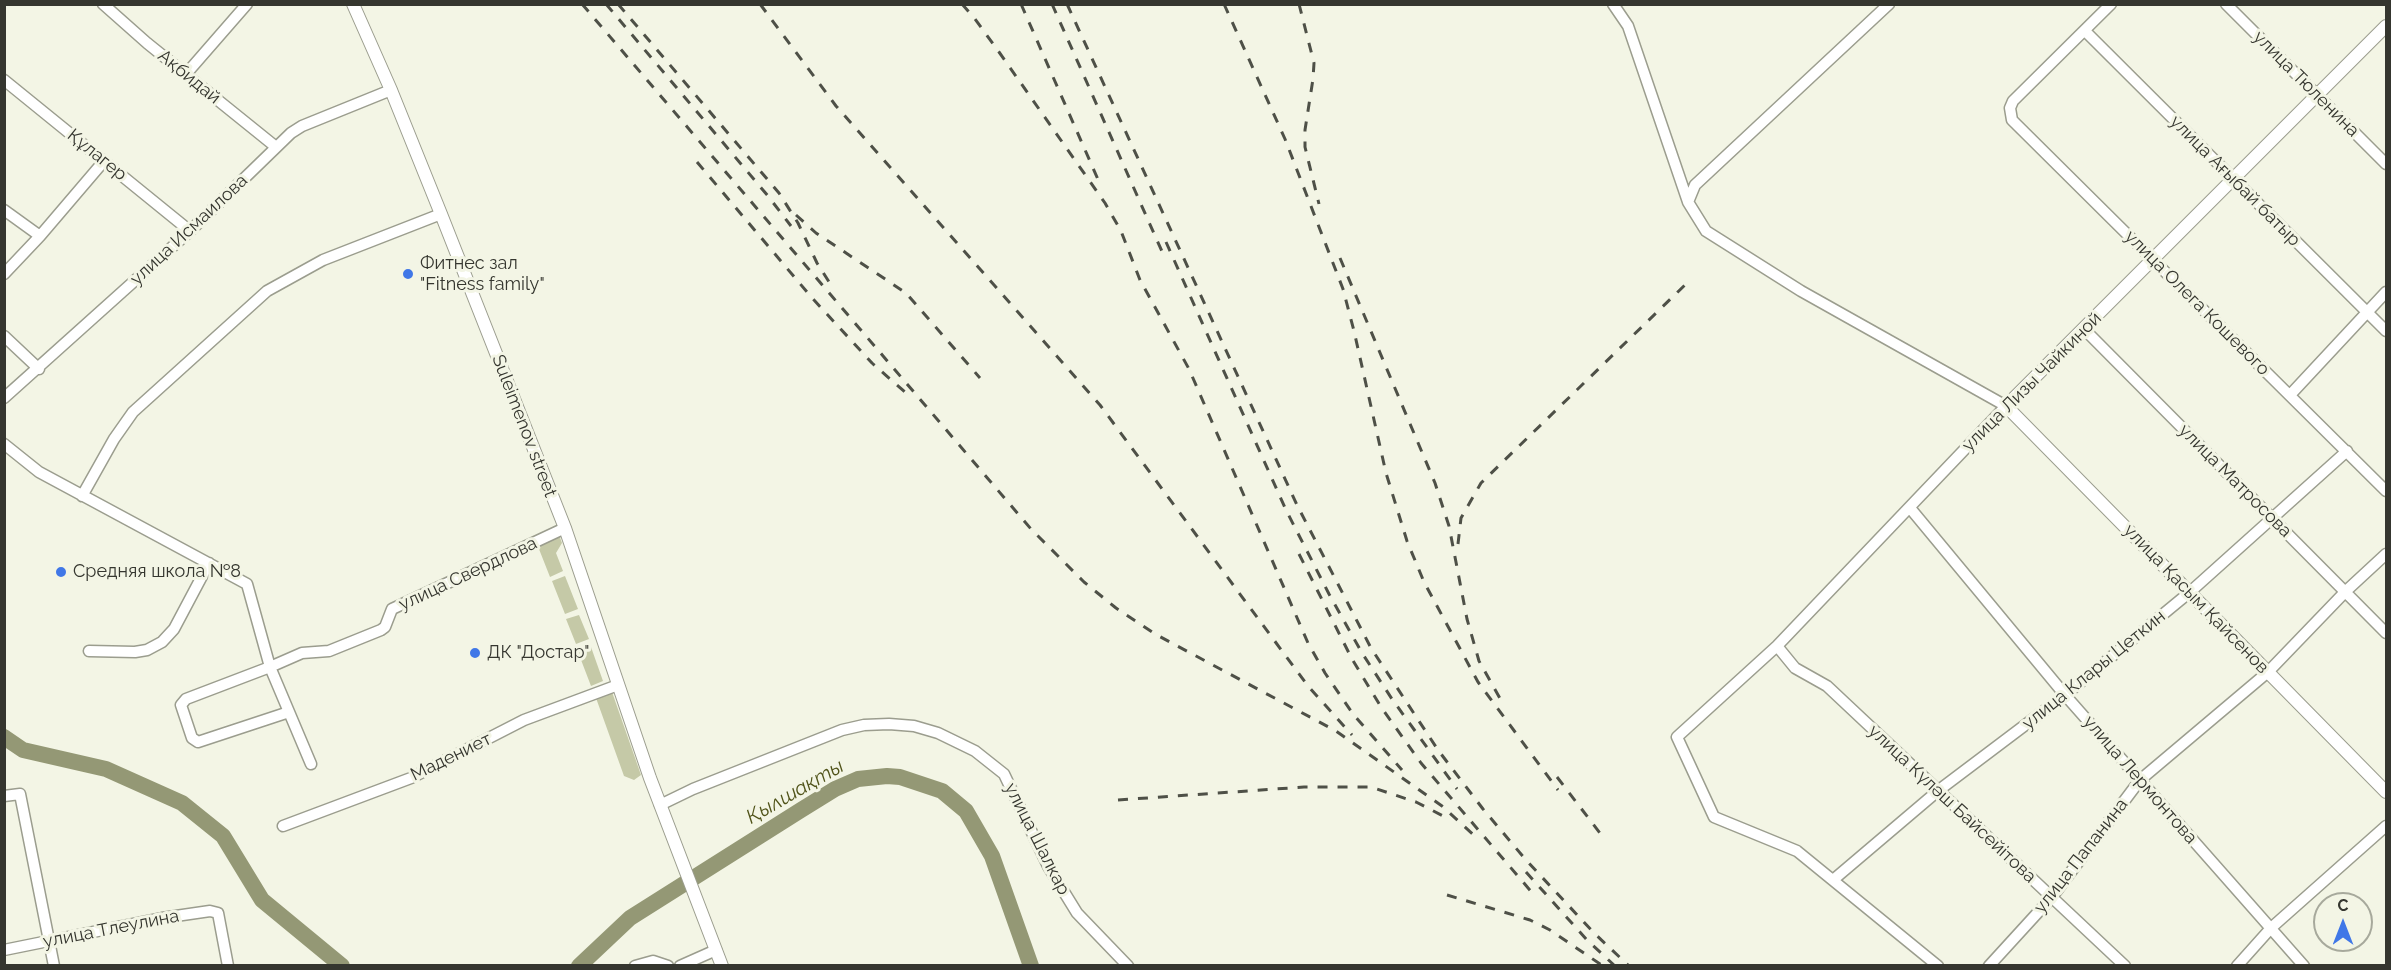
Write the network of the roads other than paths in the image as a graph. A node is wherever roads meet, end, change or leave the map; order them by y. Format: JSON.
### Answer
{"nodes":[{"id":1,"x":104,"y":4,"type":"edge"},
{"id":2,"x":247,"y":4,"type":"edge"},
{"id":3,"x":353,"y":4,"type":"edge"},
{"id":4,"x":1613,"y":4,"type":"edge"},
{"id":5,"x":1889,"y":4,"type":"edge"},
{"id":6,"x":2111,"y":4,"type":"edge"},
{"id":7,"x":2226,"y":4,"type":"edge"},
{"id":8,"x":2386,"y":26,"type":"edge"},
{"id":9,"x":2085,"y":31,"type":"junction"},
{"id":10,"x":186,"y":74,"type":"junction"},
{"id":11,"x":4,"y":80,"type":"edge"},
{"id":12,"x":391,"y":90,"type":"junction"},
{"id":13,"x":2317,"y":95,"type":"junction"},
{"id":14,"x":276,"y":147,"type":"junction"},
{"id":15,"x":104,"y":161,"type":"junction"},
{"id":16,"x":2386,"y":164,"type":"edge"},
{"id":17,"x":2233,"y":180,"type":"junction"},
{"id":18,"x":1688,"y":202,"type":"junction"},
{"id":19,"x":4,"y":210,"type":"edge"},
{"id":20,"x":441,"y":214,"type":"junction"},
{"id":21,"x":190,"y":231,"type":"junction"},
{"id":22,"x":40,"y":236,"type":"junction"},
{"id":23,"x":2153,"y":259,"type":"junction"},
{"id":24,"x":4,"y":274,"type":"edge"},
{"id":25,"x":2386,"y":292,"type":"edge"},
{"id":26,"x":2366,"y":311,"type":"junction"},
{"id":27,"x":2084,"y":329,"type":"junction"},
{"id":28,"x":2386,"y":331,"type":"edge"},
{"id":29,"x":4,"y":336,"type":"edge"},
{"id":30,"x":39,"y":369,"type":"junction"},
{"id":31,"x":2290,"y":395,"type":"junction"},
{"id":32,"x":4,"y":398,"type":"edge"},
{"id":33,"x":2006,"y":406,"type":"junction"},
{"id":34,"x":4,"y":444,"type":"edge"},
{"id":35,"x":2347,"y":451,"type":"junction"},
{"id":36,"x":2386,"y":491,"type":"edge"},
{"id":37,"x":82,"y":496,"type":"junction"},
{"id":38,"x":1910,"y":508,"type":"junction"},
{"id":39,"x":2273,"y":519,"type":"junction"},
{"id":40,"x":565,"y":528,"type":"junction"},
{"id":41,"x":2386,"y":554,"type":"edge"},
{"id":42,"x":209,"y":563,"type":"junction"},
{"id":43,"x":2346,"y":591,"type":"junction"},
{"id":44,"x":2190,"y":592,"type":"junction"},
{"id":45,"x":2386,"y":633,"type":"edge"},
{"id":46,"x":1777,"y":646,"type":"junction"},
{"id":47,"x":89,"y":651,"type":"dead end"},
{"id":48,"x":270,"y":668,"type":"junction"},
{"id":49,"x":2268,"y":672,"type":"junction"},
{"id":50,"x":618,"y":685,"type":"junction"},
{"id":51,"x":2065,"y":695,"type":"junction"},
{"id":52,"x":289,"y":712,"type":"junction"},
{"id":53,"x":311,"y":764,"type":"dead end"},
{"id":54,"x":2140,"y":780,"type":"junction"},
{"id":55,"x":1939,"y":790,"type":"junction"},
{"id":56,"x":2386,"y":792,"type":"edge"},
{"id":57,"x":4,"y":796,"type":"edge"},
{"id":58,"x":660,"y":805,"type":"junction"},
{"id":59,"x":283,"y":826,"type":"dead end"},
{"id":60,"x":2386,"y":826,"type":"edge"},
{"id":61,"x":1833,"y":880,"type":"junction"},
{"id":62,"x":2052,"y":897,"type":"junction"},
{"id":63,"x":2271,"y":928,"type":"junction"},
{"id":64,"x":50,"y":941,"type":"junction"},
{"id":65,"x":4,"y":950,"type":"edge"},
{"id":66,"x":716,"y":950,"type":"junction"},
{"id":67,"x":54,"y":966,"type":"edge"},
{"id":68,"x":228,"y":966,"type":"edge"},
{"id":69,"x":635,"y":966,"type":"edge"},
{"id":70,"x":668,"y":966,"type":"edge"},
{"id":71,"x":680,"y":966,"type":"edge"},
{"id":72,"x":722,"y":966,"type":"edge"},
{"id":73,"x":1128,"y":966,"type":"edge"},
{"id":74,"x":1938,"y":966,"type":"edge"},
{"id":75,"x":1989,"y":966,"type":"edge"},
{"id":76,"x":2125,"y":966,"type":"edge"},
{"id":77,"x":2236,"y":966,"type":"edge"},
{"id":78,"x":2304,"y":966,"type":"edge"}],
"edges":[{"from":1,"to":10,"type":"street","name":"Ақбидай"},
{"from":2,"to":10,"type":"street"},
{"from":3,"to":12,"type":"street","name":"Suleimenov street"},
{"from":4,"to":18,"type":"street"},
{"from":5,"to":18,"type":"street"},
{"from":6,"to":9,"type":"street"},
{"from":7,"to":13,"type":"street","name":"улица Тюленина"},
{"from":8,"to":13,"type":"street","name":"улица Лизы Чайкиной"},
{"from":9,"to":17,"type":"street","name":"улица Ағыбай батыр"},
{"from":9,"to":23,"type":"street","name":"улица Олега Кошевого"},
{"from":10,"to":14,"type":"street","name":"Ақбидай"},
{"from":11,"to":15,"type":"street","name":"Құлагер"},
{"from":12,"to":14,"type":"street","name":"улица Исмаилова"},
{"from":12,"to":20,"type":"street","name":"Suleimenov street"},
{"from":13,"to":16,"type":"street","name":"улица Тюленина"},
{"from":13,"to":17,"type":"street","name":"улица Лизы Чайкиной"},
{"from":14,"to":21,"type":"street","name":"улица Исмаилова"},
{"from":15,"to":21,"type":"street","name":"Құлагер"},
{"from":15,"to":22,"type":"street"},
{"from":17,"to":23,"type":"street","name":"улица Лизы Чайкиной"},
{"from":17,"to":26,"type":"street","name":"улица Ағыбай батыр"},
{"from":18,"to":33,"type":"street"},
{"from":19,"to":22,"type":"street"},
{"from":20,"to":37,"type":"street"},
{"from":20,"to":40,"type":"street","name":"Suleimenov street"},
{"from":21,"to":30,"type":"street","name":"улица Исмаилова"},
{"from":22,"to":24,"type":"street"},
{"from":23,"to":27,"type":"street","name":"улица Лизы Чайкиной"},
{"from":23,"to":31,"type":"street","name":"улица Олега Кошевого"},
{"from":25,"to":26,"type":"street"},
{"from":26,"to":28,"type":"street","name":"улица Ағыбай батыр"},
{"from":26,"to":31,"type":"street"},
{"from":27,"to":33,"type":"street","name":"улица Лизы Чайкиной"},
{"from":27,"to":39,"type":"street","name":"улица Матросова"},
{"from":29,"to":30,"type":"street"},
{"from":30,"to":32,"type":"street","name":"улица Исмаилова"},
{"from":31,"to":35,"type":"street","name":"улица Олега Кошевого"},
{"from":33,"to":38,"type":"street","name":"улица Лизы Чайкиной"},
{"from":33,"to":44,"type":"street","name":"улица Қасым Қайсенов"},
{"from":34,"to":37,"type":"street"},
{"from":35,"to":36,"type":"street","name":"улица Олега Кошевого"},
{"from":35,"to":39,"type":"street","name":"улица Клары Цеткин"},
{"from":37,"to":42,"type":"street"},
{"from":38,"to":46,"type":"street","name":"улица Лизы Чайкиной"},
{"from":38,"to":51,"type":"street","name":"улица Лермонтова"},
{"from":39,"to":43,"type":"street","name":"улица Матросова"},
{"from":39,"to":44,"type":"street","name":"улица Клары Цеткин"},
{"from":40,"to":48,"type":"street","name":"улица Свердлова"},
{"from":40,"to":50,"type":"street","name":"Suleimenov street"},
{"from":41,"to":43,"type":"street","name":"улица Папанина"},
{"from":42,"to":47,"type":"street"},
{"from":42,"to":48,"type":"street"},
{"from":43,"to":45,"type":"street","name":"улица Матросова"},
{"from":43,"to":49,"type":"street","name":"улица Папанина"},
{"from":44,"to":49,"type":"street","name":"улица Қасым Қайсенов"},
{"from":44,"to":51,"type":"street","name":"улица Клары Цеткин"},
{"from":46,"to":55,"type":"street","name":"улица Күләш Байсейітова"},
{"from":46,"to":61,"type":"street","name":"улица Лизы Чайкиной"},
{"from":48,"to":52,"type":"street"},
{"from":48,"to":52,"type":"street","name":"улица Свердлова"},
{"from":49,"to":54,"type":"street","name":"улица Папанина"},
{"from":49,"to":56,"type":"street","name":"улица Қасым Қайсенов"},
{"from":50,"to":58,"type":"street","name":"Suleimenov street"},
{"from":50,"to":59,"type":"street","name":"Мадениет"},
{"from":51,"to":54,"type":"street","name":"улица Лермонтова"},
{"from":51,"to":55,"type":"street","name":"улица Клары Цеткин"},
{"from":52,"to":53,"type":"street"},
{"from":54,"to":62,"type":"street","name":"улица Папанина"},
{"from":54,"to":63,"type":"street","name":"улица Лермонтова"},
{"from":55,"to":61,"type":"street","name":"улица Клары Цеткин"},
{"from":55,"to":62,"type":"street","name":"улица Күләш Байсейітова"},
{"from":57,"to":64,"type":"street"},
{"from":58,"to":66,"type":"street","name":"Suleimenov street"},
{"from":58,"to":73,"type":"street","name":"улица Шалкар"},
{"from":60,"to":63,"type":"street"},
{"from":61,"to":74,"type":"street"},
{"from":62,"to":75,"type":"street","name":"улица Папанина"},
{"from":62,"to":76,"type":"street","name":"улица Күләш Байсейітова"},
{"from":63,"to":77,"type":"street"},
{"from":63,"to":78,"type":"street","name":"улица Лермонтова"},
{"from":64,"to":65,"type":"street","name":"улица Тлеулина"},
{"from":64,"to":67,"type":"street"},
{"from":64,"to":68,"type":"street","name":"улица Тлеулина"},
{"from":66,"to":71,"type":"street"},
{"from":66,"to":72,"type":"street","name":"Suleimenov street"},
{"from":69,"to":70,"type":"street"}]}
